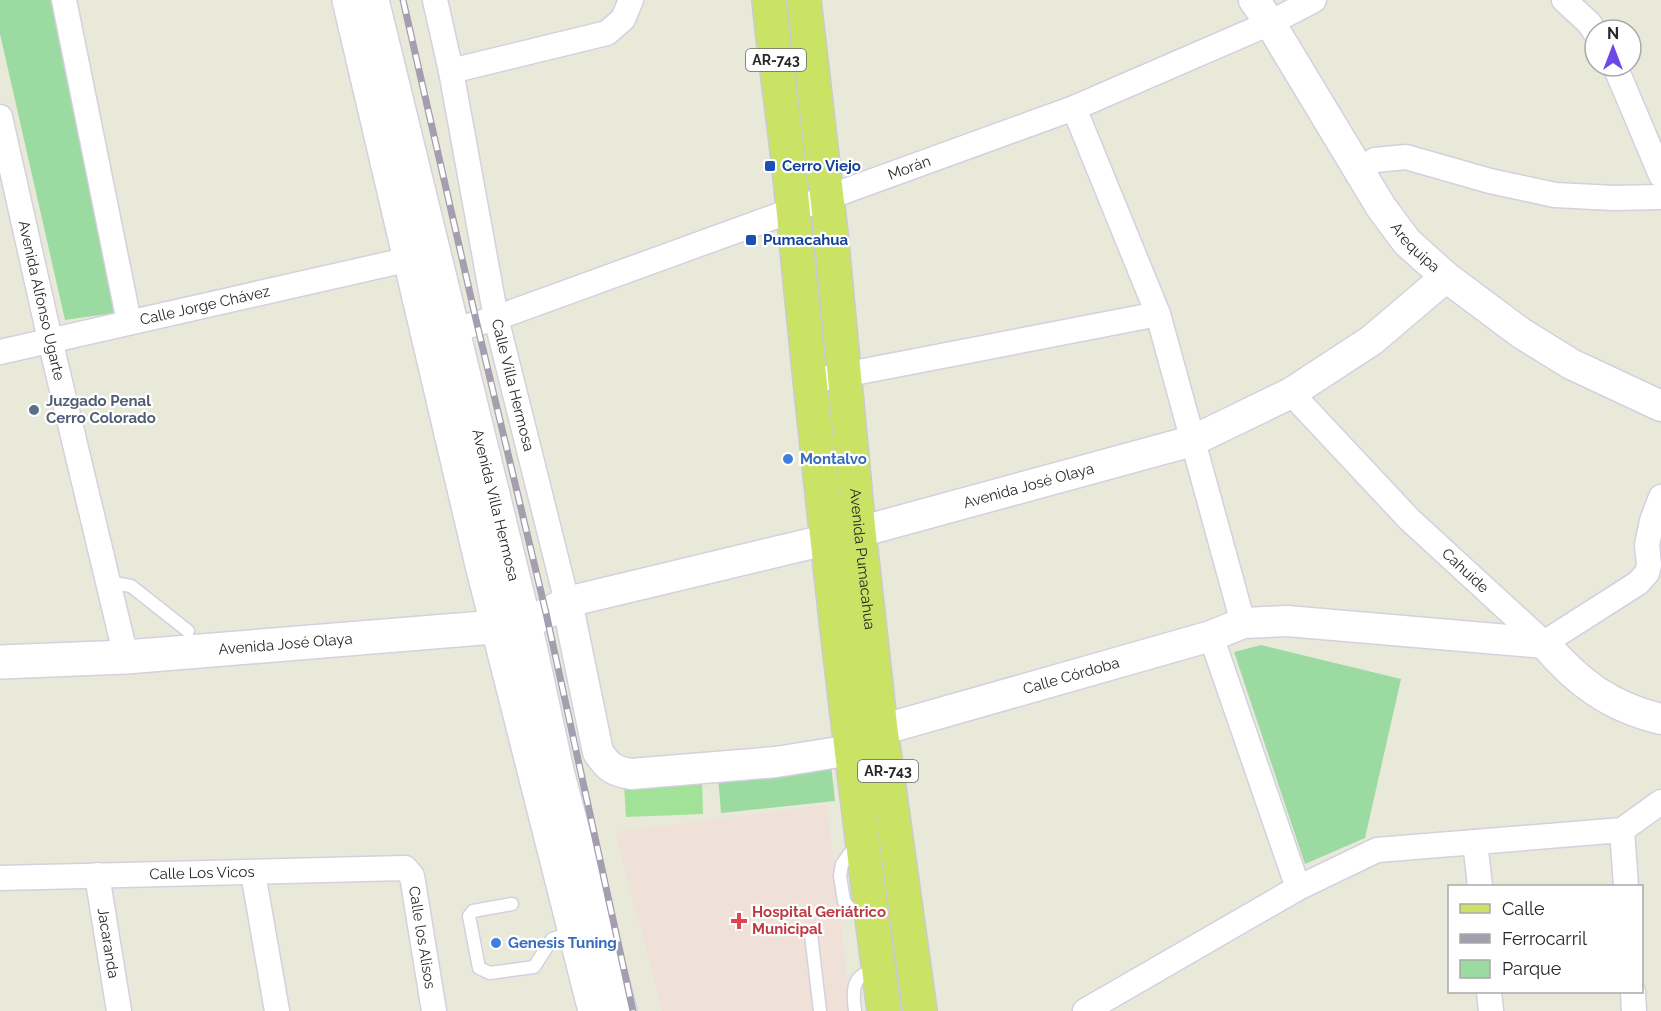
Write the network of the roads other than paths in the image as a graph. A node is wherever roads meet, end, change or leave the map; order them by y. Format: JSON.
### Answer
{"nodes":[{"id":1,"x":64,"y":0,"type":"edge"},
{"id":2,"x":349,"y":0,"type":"edge"},
{"id":3,"x":372,"y":0,"type":"edge"},
{"id":4,"x":435,"y":0,"type":"edge"},
{"id":5,"x":631,"y":0,"type":"edge"},
{"id":6,"x":769,"y":0,"type":"edge"},
{"id":7,"x":804,"y":0,"type":"edge"},
{"id":8,"x":1314,"y":0,"type":"edge"},
{"id":9,"x":1564,"y":0,"type":"edge"},
{"id":10,"x":1262,"y":11,"type":"edge"},
{"id":11,"x":1584,"y":18,"type":"edge"},
{"id":12,"x":452,"y":71,"type":"junction"},
{"id":13,"x":1621,"y":78,"type":"edge"},
{"id":14,"x":1074,"y":108,"type":"junction"},
{"id":15,"x":0,"y":117,"type":"edge"},
{"id":16,"x":1359,"y":170,"type":"junction"},
{"id":17,"x":1661,"y":175,"type":"edge"},
{"id":18,"x":1661,"y":197,"type":"edge"},
{"id":19,"x":827,"y":198,"type":"junction"},
{"id":20,"x":793,"y":209,"type":"junction"},
{"id":21,"x":410,"y":259,"type":"junction"},
{"id":22,"x":1446,"y":277,"type":"junction"},
{"id":23,"x":1158,"y":314,"type":"junction"},
{"id":24,"x":496,"y":318,"type":"junction"},
{"id":25,"x":129,"y":322,"type":"junction"},
{"id":26,"x":440,"y":334,"type":"junction"},
{"id":27,"x":50,"y":340,"type":"junction"},
{"id":28,"x":0,"y":352,"type":"edge"},
{"id":29,"x":844,"y":375,"type":"junction"},
{"id":30,"x":809,"y":381,"type":"junction"},
{"id":31,"x":1291,"y":393,"type":"junction"},
{"id":32,"x":1661,"y":406,"type":"edge"},
{"id":33,"x":1192,"y":441,"type":"junction"},
{"id":34,"x":1661,"y":497,"type":"edge"},
{"id":35,"x":859,"y":531,"type":"junction"},
{"id":36,"x":826,"y":539,"type":"junction"},
{"id":37,"x":108,"y":582,"type":"junction"},
{"id":38,"x":567,"y":602,"type":"junction"},
{"id":39,"x":509,"y":615,"type":"junction"},
{"id":40,"x":1243,"y":623,"type":"junction"},
{"id":41,"x":204,"y":636,"type":"junction"},
{"id":42,"x":1211,"y":636,"type":"junction"},
{"id":43,"x":0,"y":641,"type":"edge"},
{"id":44,"x":1544,"y":643,"type":"junction"},
{"id":45,"x":124,"y":646,"type":"junction"},
{"id":46,"x":0,"y":662,"type":"edge"},
{"id":47,"x":1661,"y":719,"type":"edge"},
{"id":48,"x":881,"y":730,"type":"junction"},
{"id":49,"x":851,"y":750,"type":"junction"},
{"id":50,"x":606,"y":765,"type":"joint"},
{"id":51,"x":1661,"y":802,"type":"edge"},
{"id":52,"x":1622,"y":830,"type":"junction"},
{"id":53,"x":1475,"y":842,"type":"junction"},
{"id":54,"x":405,"y":868,"type":"joint"},
{"id":55,"x":253,"y":873,"type":"junction"},
{"id":56,"x":97,"y":875,"type":"junction"},
{"id":57,"x":0,"y":878,"type":"edge"},
{"id":58,"x":1480,"y":885,"type":"edge"},
{"id":59,"x":1626,"y":885,"type":"edge"},
{"id":60,"x":1298,"y":888,"type":"junction"},
{"id":61,"x":512,"y":904,"type":"dead end"},
{"id":62,"x":574,"y":932,"type":"junction"},
{"id":63,"x":811,"y":934,"type":"dead end"},
{"id":64,"x":914,"y":966,"type":"junction"},
{"id":65,"x":878,"y":970,"type":"junction"},
{"id":66,"x":1490,"y":993,"type":"edge"},
{"id":67,"x":1633,"y":993,"type":"edge"},
{"id":68,"x":119,"y":1011,"type":"edge"},
{"id":69,"x":277,"y":1011,"type":"edge"},
{"id":70,"x":434,"y":1011,"type":"edge"},
{"id":71,"x":595,"y":1011,"type":"edge"},
{"id":72,"x":619,"y":1011,"type":"edge"},
{"id":73,"x":820,"y":1011,"type":"edge"},
{"id":74,"x":855,"y":1011,"type":"edge"},
{"id":75,"x":884,"y":1011,"type":"edge"},
{"id":76,"x":920,"y":1011,"type":"edge"},
{"id":77,"x":1085,"y":1011,"type":"edge"},
{"id":78,"x":1491,"y":1011,"type":"edge"},
{"id":79,"x":1634,"y":1011,"type":"edge"}],
"edges":[{"from":1,"to":25,"type":"street"},
{"from":2,"to":21,"type":"main road","name":"Avenida Villa Hermosa"},
{"from":3,"to":26,"type":"main road","name":"Avenida Villa Hermosa"},
{"from":4,"to":12,"type":"street","name":"Calle Villa Hermosa"},
{"from":5,"to":12,"type":"street"},
{"from":6,"to":20,"type":"main road","number":"AR-743"},
{"from":7,"to":19,"type":"main road","name":"Avenida Pumacahua","number":"AR-743"},
{"from":8,"to":10,"type":"street","name":"Morán"},
{"from":9,"to":11,"type":"street"},
{"from":10,"to":14,"type":"street","name":"Morán"},
{"from":10,"to":16,"type":"street","name":"Arequipa"},
{"from":12,"to":24,"type":"street","name":"Calle Villa Hermosa"},
{"from":13,"to":17,"type":"street"},
{"from":14,"to":19,"type":"street","name":"Morán"},
{"from":14,"to":23,"type":"street"},
{"from":15,"to":27,"type":"street","name":"Avenida Alfonso Ugarte"},
{"from":16,"to":18,"type":"street"},
{"from":16,"to":22,"type":"street","name":"Arequipa"},
{"from":19,"to":20,"type":"street","name":"Morán"},
{"from":19,"to":29,"type":"main road","name":"Avenida Pumacahua","number":"AR-743"},
{"from":20,"to":24,"type":"street","name":"Morán"},
{"from":20,"to":30,"type":"main road","number":"AR-743"},
{"from":21,"to":25,"type":"street","name":"Calle Jorge Chávez"},
{"from":21,"to":26,"type":"main road","name":"Avenida Villa Hermosa"},
{"from":22,"to":31,"type":"street","name":"Avenida José Olaya"},
{"from":22,"to":32,"type":"street","name":"Arequipa"},
{"from":23,"to":29,"type":"street"},
{"from":23,"to":33,"type":"street"},
{"from":24,"to":26,"type":"street","name":"Morán"},
{"from":24,"to":38,"type":"street","name":"Calle Villa Hermosa"},
{"from":25,"to":27,"type":"street","name":"Calle Jorge Chávez"},
{"from":26,"to":39,"type":"main road","name":"Avenida Villa Hermosa"},
{"from":27,"to":28,"type":"street","name":"Calle Jorge Chávez"},
{"from":27,"to":37,"type":"street","name":"Avenida Alfonso Ugarte"},
{"from":29,"to":30,"type":"street"},
{"from":29,"to":35,"type":"main road","name":"Avenida Pumacahua","number":"AR-743"},
{"from":30,"to":36,"type":"main road","number":"AR-743"},
{"from":31,"to":33,"type":"street","name":"Avenida José Olaya"},
{"from":31,"to":44,"type":"street","name":"Cahuide"},
{"from":33,"to":35,"type":"street","name":"Avenida José Olaya"},
{"from":33,"to":40,"type":"street"},
{"from":34,"to":44,"type":"street"},
{"from":35,"to":36,"type":"street","name":"Avenida José Olaya"},
{"from":35,"to":48,"type":"main road","name":"Avenida Pumacahua","number":"AR-743"},
{"from":36,"to":38,"type":"street","name":"Avenida José Olaya"},
{"from":36,"to":49,"type":"main road","number":"AR-743"},
{"from":37,"to":41,"type":"lane"},
{"from":37,"to":45,"type":"street","name":"Avenida Alfonso Ugarte"},
{"from":38,"to":39,"type":"street","name":"Avenida José Olaya"},
{"from":38,"to":50,"type":"street","name":"Calle Villa Hermosa"},
{"from":39,"to":41,"type":"main road","name":"Avenida José Olaya"},
{"from":39,"to":62,"type":"main road","name":"Avenida Villa Hermosa"},
{"from":39,"to":72,"type":"main road","name":"Avenida Villa Hermosa"},
{"from":40,"to":42,"type":"street","name":"Calle Córdoba"},
{"from":40,"to":44,"type":"street","name":"Calle Córdoba"},
{"from":41,"to":45,"type":"main road","name":"Avenida José Olaya"},
{"from":42,"to":48,"type":"street","name":"Calle Córdoba"},
{"from":42,"to":60,"type":"street"},
{"from":43,"to":45,"type":"main road","name":"Avenida José Olaya"},
{"from":44,"to":47,"type":"street","name":"Cahuide"},
{"from":45,"to":46,"type":"main road","name":"Avenida José Olaya"},
{"from":48,"to":49,"type":"street","name":"Calle Córdoba"},
{"from":48,"to":64,"type":"main road","name":"Avenida Pumacahua","number":"AR-743"},
{"from":49,"to":50,"type":"street","name":"Calle Córdoba"},
{"from":49,"to":65,"type":"main road","number":"AR-743"},
{"from":51,"to":52,"type":"street"},
{"from":52,"to":53,"type":"street"},
{"from":52,"to":59,"type":"street"},
{"from":53,"to":58,"type":"street"},
{"from":53,"to":60,"type":"street"},
{"from":54,"to":55,"type":"street","name":"Calle Los Vicos"},
{"from":54,"to":70,"type":"street","name":"Calle los Alisos"},
{"from":55,"to":56,"type":"street","name":"Calle Los Vicos"},
{"from":55,"to":69,"type":"street"},
{"from":56,"to":57,"type":"street","name":"Calle Los Vicos"},
{"from":56,"to":68,"type":"street","name":"Jacaranda"},
{"from":60,"to":77,"type":"street"},
{"from":61,"to":62,"type":"lane"},
{"from":62,"to":71,"type":"main road","name":"Avenida Villa Hermosa"},
{"from":63,"to":73,"type":"lane"},
{"from":64,"to":65,"type":"main road"},
{"from":64,"to":76,"type":"main road","name":"Avenida Pumacahua","number":"AR-743"},
{"from":65,"to":74,"type":"lane"},
{"from":65,"to":75,"type":"main road","number":"AR-743"},
{"from":66,"to":78,"type":"street"},
{"from":67,"to":79,"type":"street"}]}
